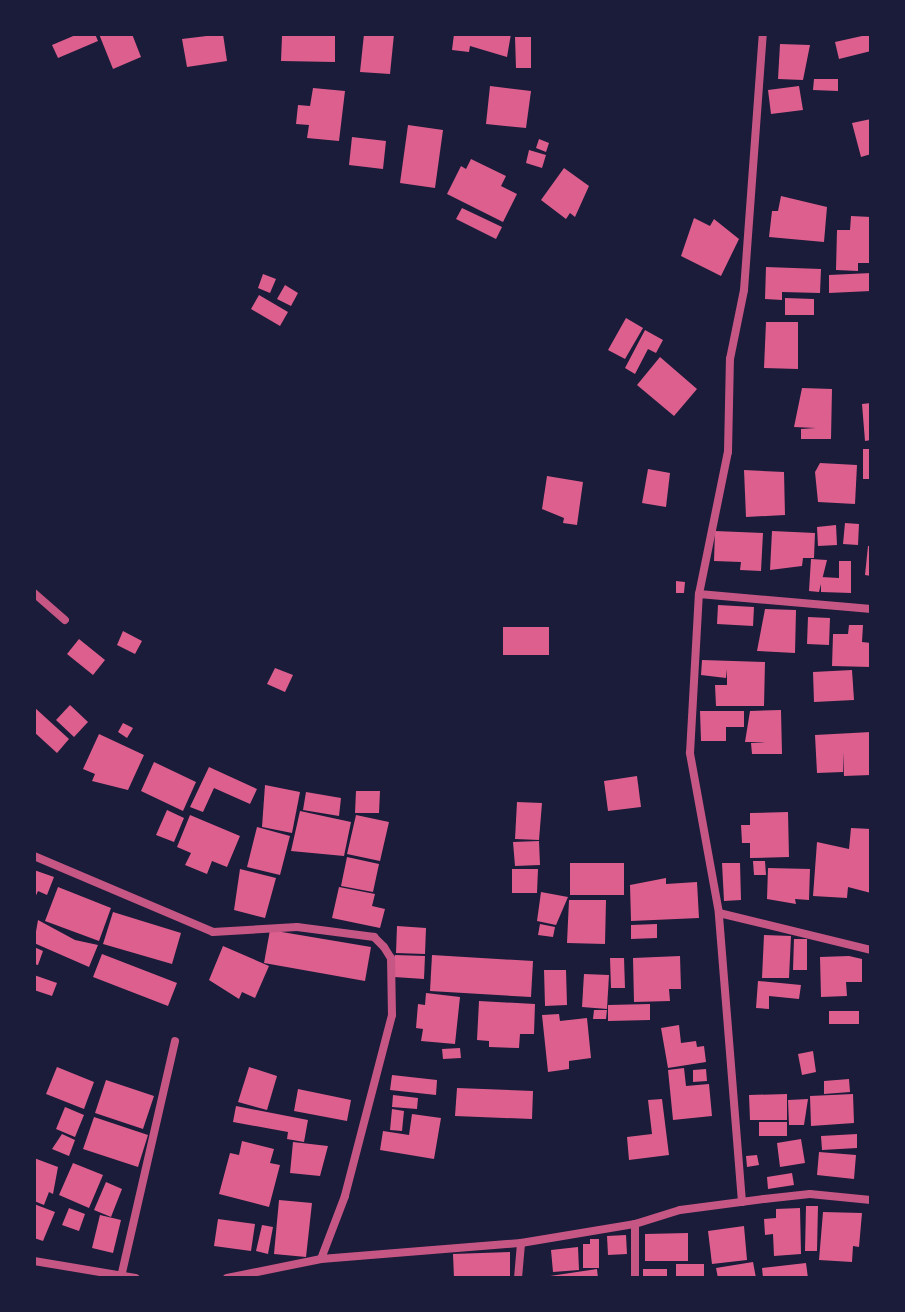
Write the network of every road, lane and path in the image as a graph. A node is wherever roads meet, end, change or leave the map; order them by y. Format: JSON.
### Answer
{"nodes":[{"id":1,"x":763,"y":34,"type":"edge"},
{"id":2,"x":34,"y":593,"type":"edge"},
{"id":3,"x":699,"y":594,"type":"junction"},
{"id":4,"x":871,"y":609,"type":"edge"},
{"id":5,"x":65,"y":620,"type":"dead end"},
{"id":6,"x":34,"y":856,"type":"edge"},
{"id":7,"x":719,"y":913,"type":"junction"},
{"id":8,"x":871,"y":950,"type":"edge"},
{"id":9,"x":175,"y":1041,"type":"dead end"},
{"id":10,"x":871,"y":1200,"type":"edge"},
{"id":11,"x":742,"y":1202,"type":"junction"},
{"id":12,"x":635,"y":1224,"type":"junction"},
{"id":13,"x":521,"y":1243,"type":"junction"},
{"id":14,"x":321,"y":1259,"type":"junction"},
{"id":15,"x":34,"y":1261,"type":"edge"},
{"id":16,"x":121,"y":1277,"type":"edge"},
{"id":17,"x":136,"y":1278,"type":"edge"},
{"id":18,"x":227,"y":1278,"type":"edge"},
{"id":19,"x":518,"y":1278,"type":"edge"},
{"id":20,"x":635,"y":1278,"type":"edge"}],
"edges":[{"from":1,"to":3,"type":"street"},
{"from":2,"to":5,"type":"street"},
{"from":3,"to":4,"type":"street"},
{"from":3,"to":7,"type":"street"},
{"from":6,"to":14,"type":"street"},
{"from":7,"to":8,"type":"street"},
{"from":7,"to":11,"type":"street"},
{"from":9,"to":16,"type":"street"},
{"from":10,"to":11,"type":"street"},
{"from":11,"to":12,"type":"street"},
{"from":12,"to":13,"type":"street"},
{"from":12,"to":20,"type":"street"},
{"from":13,"to":14,"type":"street"},
{"from":13,"to":19,"type":"street"},
{"from":14,"to":18,"type":"street"},
{"from":15,"to":16,"type":"street"},
{"from":16,"to":17,"type":"street"}]}
